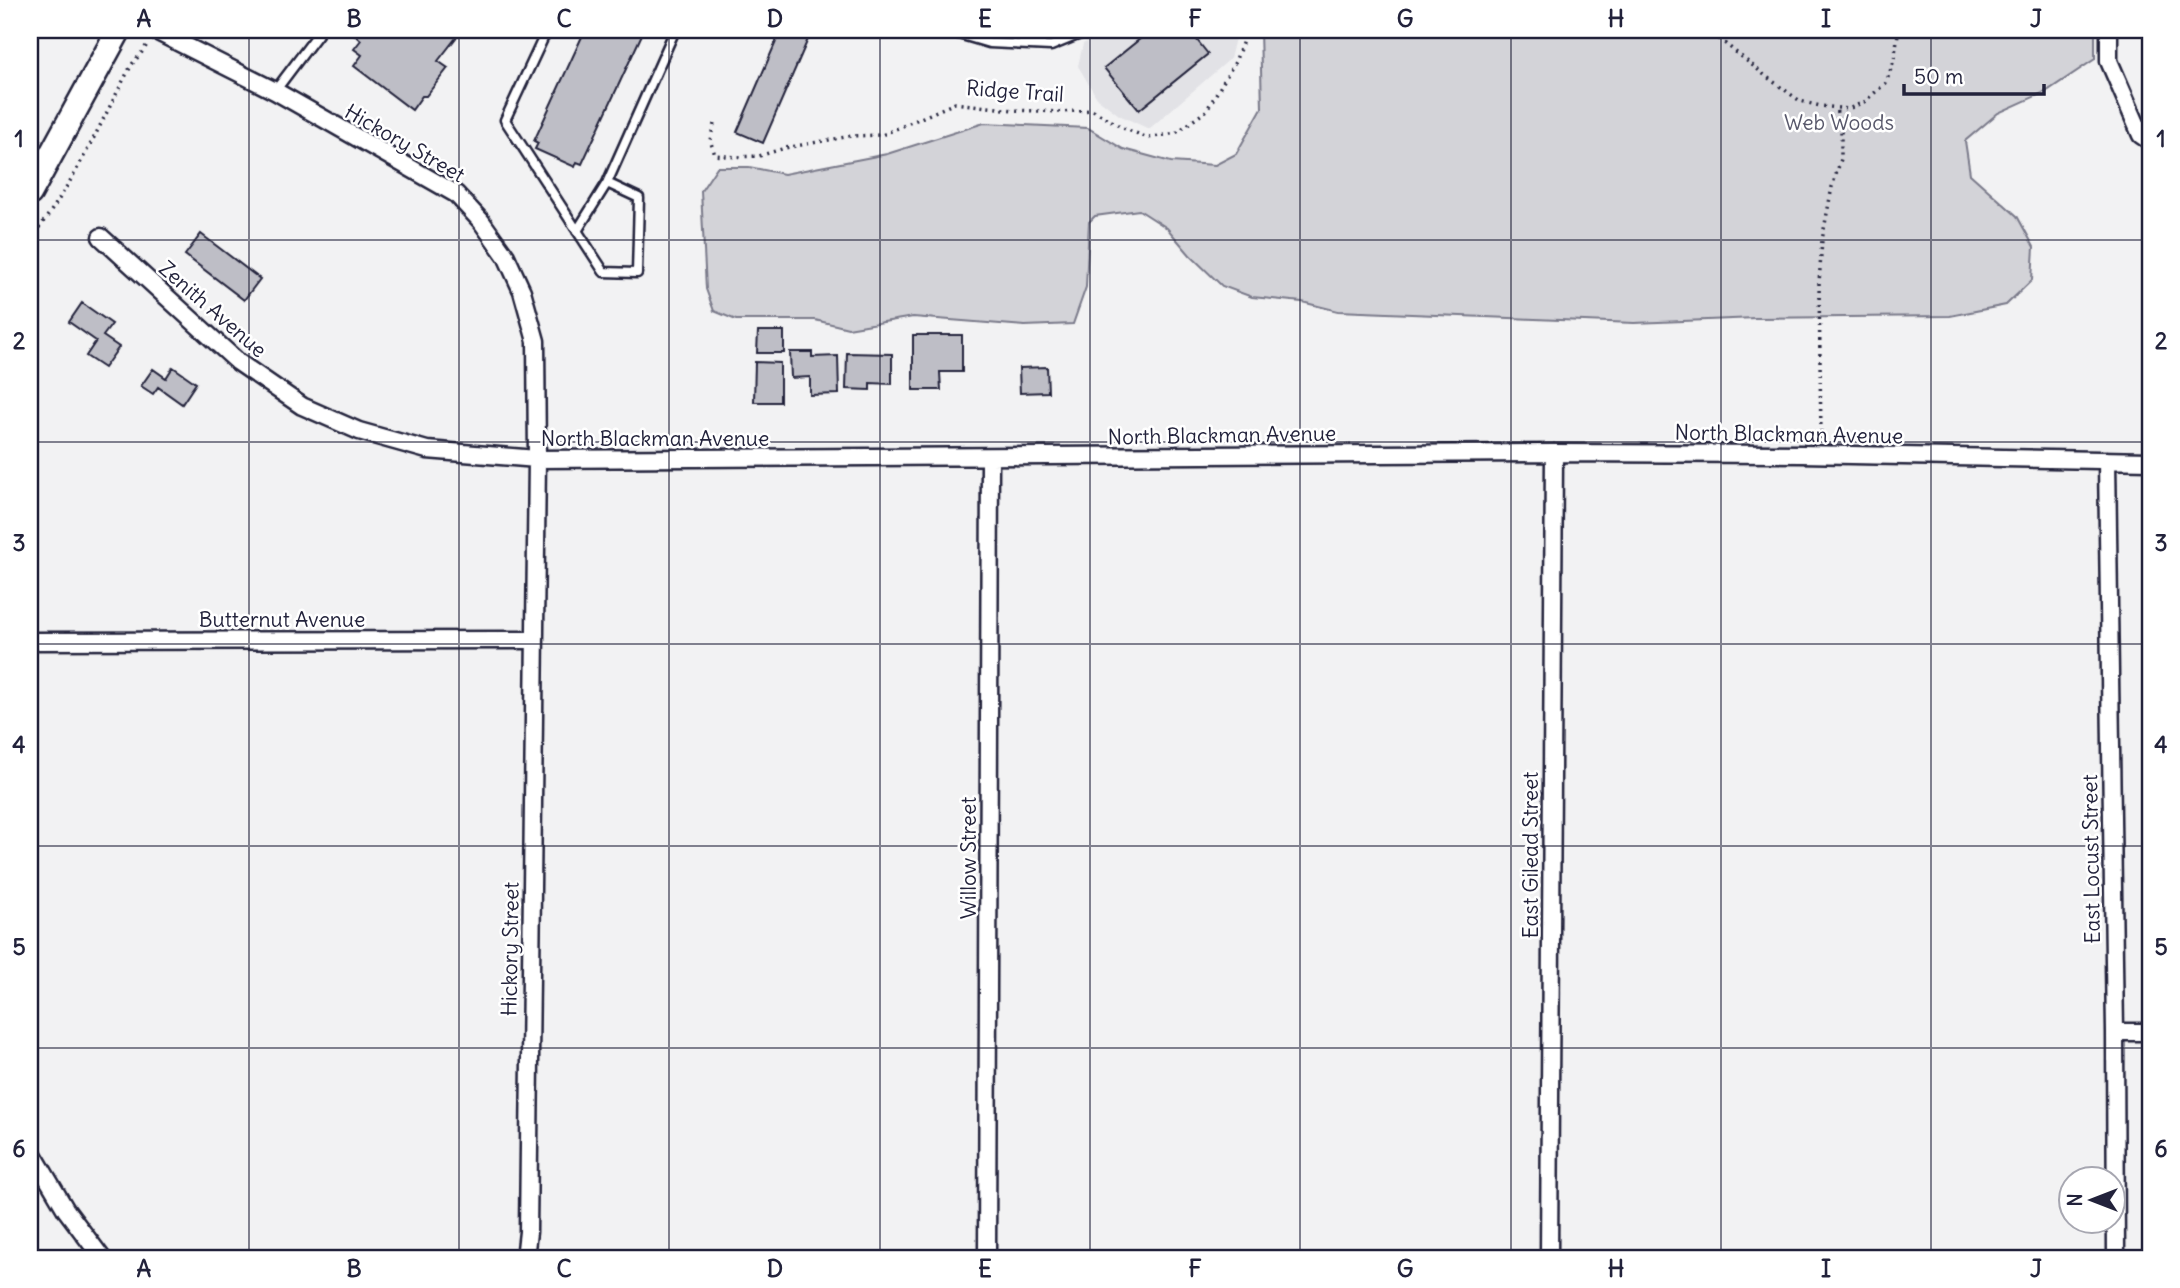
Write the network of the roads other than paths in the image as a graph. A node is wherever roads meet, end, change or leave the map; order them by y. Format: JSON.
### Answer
{"nodes":[{"id":1,"x":119,"y":30,"type":"edge"},
{"id":2,"x":154,"y":30,"type":"edge"},
{"id":3,"x":320,"y":30,"type":"edge"},
{"id":4,"x":547,"y":30,"type":"edge"},
{"id":5,"x":675,"y":30,"type":"edge"},
{"id":6,"x":945,"y":30,"type":"edge"},
{"id":7,"x":1090,"y":30,"type":"edge"},
{"id":8,"x":2109,"y":30,"type":"edge"},
{"id":9,"x":275,"y":91,"type":"junction"},
{"id":10,"x":2150,"y":141,"type":"edge"},
{"id":11,"x":607,"y":183,"type":"junction"},
{"id":12,"x":30,"y":193,"type":"edge"},
{"id":13,"x":577,"y":230,"type":"junction"},
{"id":14,"x":101,"y":237,"type":"dead end"},
{"id":15,"x":302,"y":406,"type":"joint"},
{"id":16,"x":1554,"y":453,"type":"junction"},
{"id":17,"x":990,"y":458,"type":"junction"},
{"id":18,"x":537,"y":459,"type":"junction"},
{"id":19,"x":2107,"y":460,"type":"junction"},
{"id":20,"x":2150,"y":461,"type":"edge"},
{"id":21,"x":534,"y":640,"type":"junction"},
{"id":22,"x":30,"y":641,"type":"edge"},
{"id":23,"x":2115,"y":1032,"type":"junction"},
{"id":24,"x":2150,"y":1032,"type":"edge"},
{"id":25,"x":30,"y":1149,"type":"edge"},
{"id":26,"x":102,"y":1258,"type":"edge"},
{"id":27,"x":525,"y":1258,"type":"edge"},
{"id":28,"x":987,"y":1258,"type":"edge"},
{"id":29,"x":1549,"y":1258,"type":"edge"},
{"id":30,"x":2116,"y":1258,"type":"edge"}],
"edges":[{"from":1,"to":12,"type":"main road"},
{"from":2,"to":9,"type":"street","name":"Hickory Street"},
{"from":3,"to":9,"type":"lane"},
{"from":4,"to":13,"type":"lane"},
{"from":5,"to":11,"type":"lane"},
{"from":6,"to":7,"type":"lane"},
{"from":8,"to":10,"type":"street"},
{"from":9,"to":18,"type":"street","name":"Hickory Street"},
{"from":11,"to":13,"type":"lane"},
{"from":11,"to":13,"type":"lane"},
{"from":14,"to":15,"type":"street","name":"Zenith Avenue"},
{"from":15,"to":18,"type":"street","name":"North Blackman Avenue"},
{"from":16,"to":17,"type":"street","name":"North Blackman Avenue"},
{"from":16,"to":19,"type":"street","name":"North Blackman Avenue"},
{"from":16,"to":29,"type":"street","name":"East Gilead Street"},
{"from":17,"to":18,"type":"street","name":"North Blackman Avenue"},
{"from":17,"to":28,"type":"street","name":"Willow Street"},
{"from":18,"to":21,"type":"street","name":"Hickory Street"},
{"from":19,"to":20,"type":"street","name":"North Blackman Avenue"},
{"from":19,"to":23,"type":"street","name":"East Locust Street"},
{"from":21,"to":22,"type":"street","name":"Butternut Avenue"},
{"from":21,"to":27,"type":"street","name":"Hickory Street"},
{"from":23,"to":24,"type":"street"},
{"from":23,"to":30,"type":"street","name":"East Locust Street"},
{"from":25,"to":26,"type":"street"}]}
